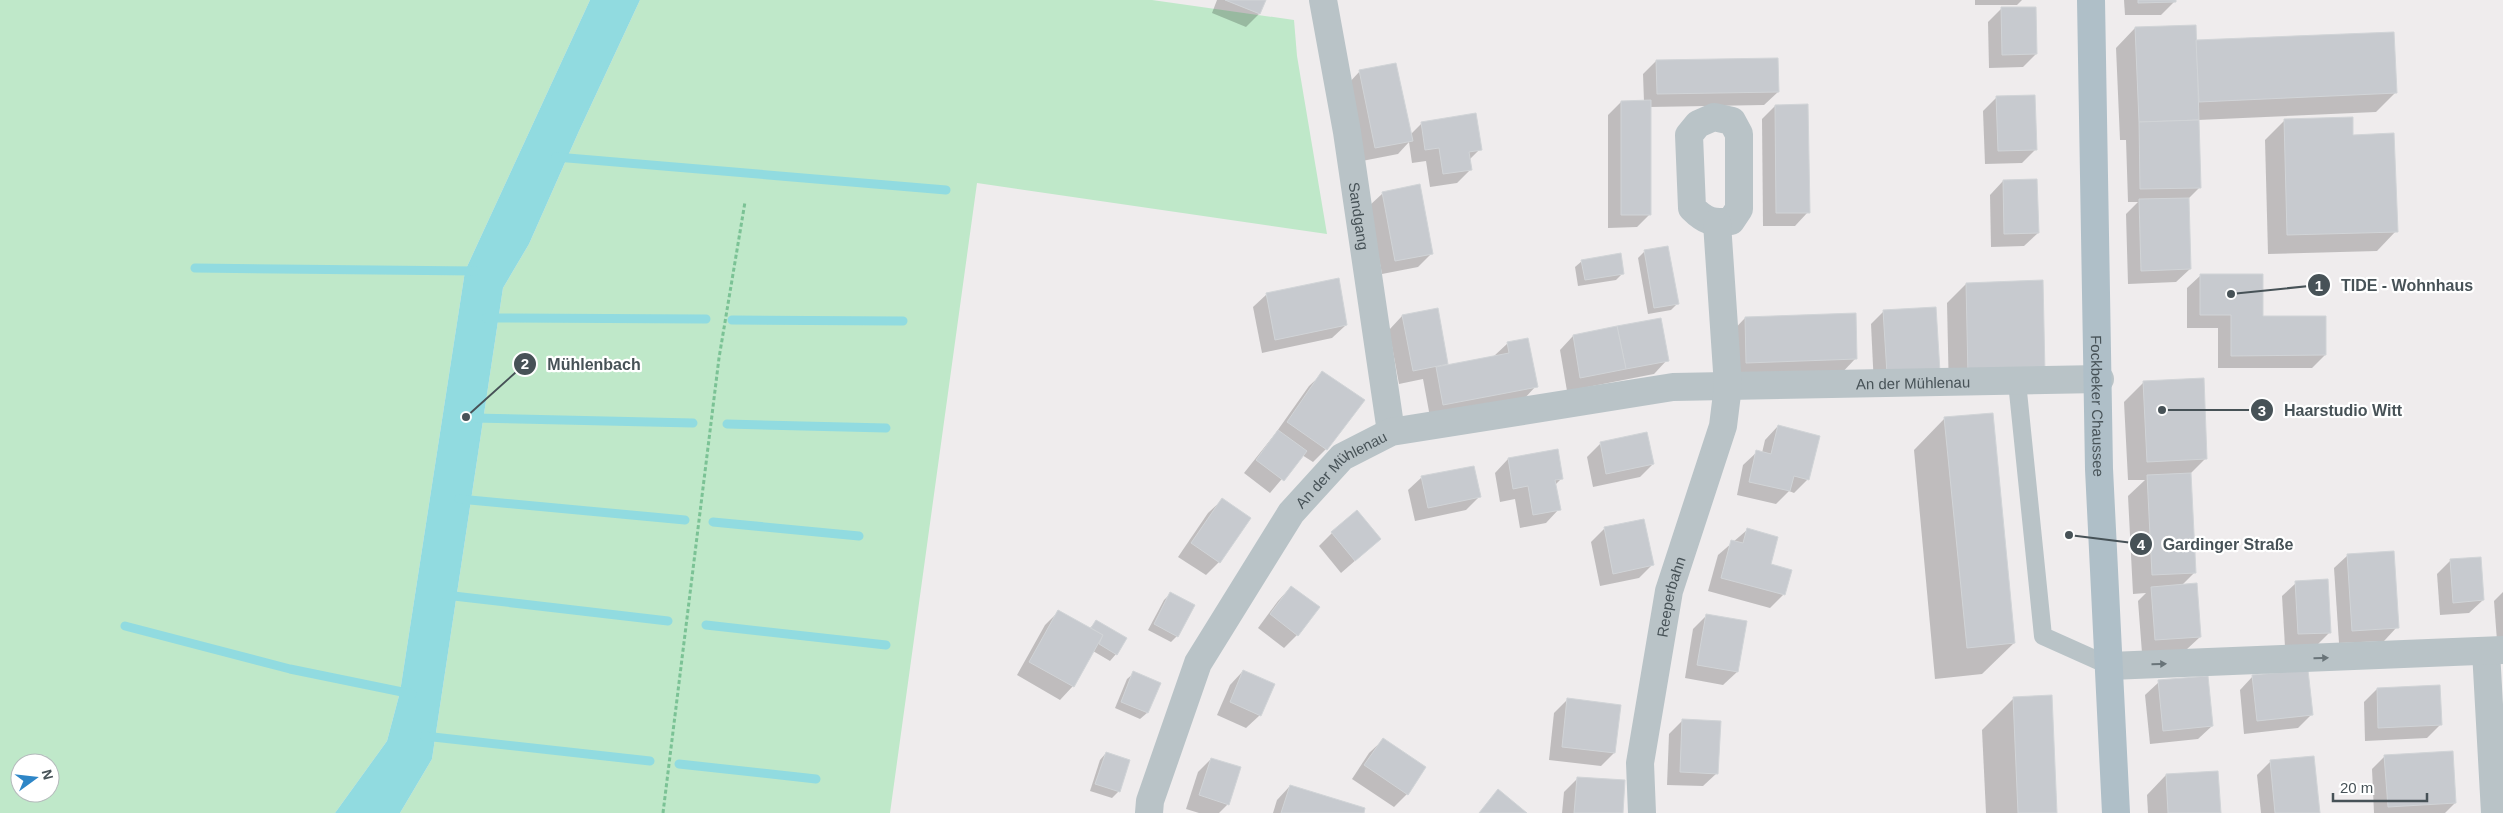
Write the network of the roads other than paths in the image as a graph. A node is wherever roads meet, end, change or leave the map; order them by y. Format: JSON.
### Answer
{"nodes":[{"id":1,"x":1323,"y":0,"type":"edge"},
{"id":2,"x":2091,"y":0,"type":"edge"},
{"id":3,"x":1717,"y":223,"type":"dead end"},
{"id":4,"x":2100,"y":379,"type":"junction"},
{"id":5,"x":2017,"y":382,"type":"junction"},
{"id":6,"x":1728,"y":386,"type":"junction"},
{"id":7,"x":1391,"y":432,"type":"junction"},
{"id":8,"x":2494,"y":651,"type":"edge"},
{"id":9,"x":2110,"y":666,"type":"junction"},
{"id":10,"x":1149,"y":813,"type":"edge"},
{"id":11,"x":1642,"y":813,"type":"edge"},
{"id":12,"x":2116,"y":813,"type":"edge"},
{"id":13,"x":2496,"y":813,"type":"edge"}],
"edges":[{"from":1,"to":7,"type":"street","name":"Sandgang"},
{"from":2,"to":4,"type":"main road","name":"Fockbeker Chaussee"},
{"from":3,"to":6,"type":"street"},
{"from":4,"to":5,"type":"street","name":"An der Mühlenau"},
{"from":4,"to":9,"type":"main road","name":"Fockbeker Chaussee"},
{"from":5,"to":6,"type":"street","name":"An der Mühlenau"},
{"from":5,"to":9,"type":"lane"},
{"from":6,"to":7,"type":"street","name":"An der Mühlenau"},
{"from":6,"to":11,"type":"street","name":"Reeperbahn"},
{"from":7,"to":10,"type":"street","name":"An der Mühlenau"},
{"from":9,"to":8,"type":"street","one_way":true},
{"from":8,"to":13,"type":"street"},
{"from":9,"to":12,"type":"main road","name":"Fockbeker Chaussee"}]}
